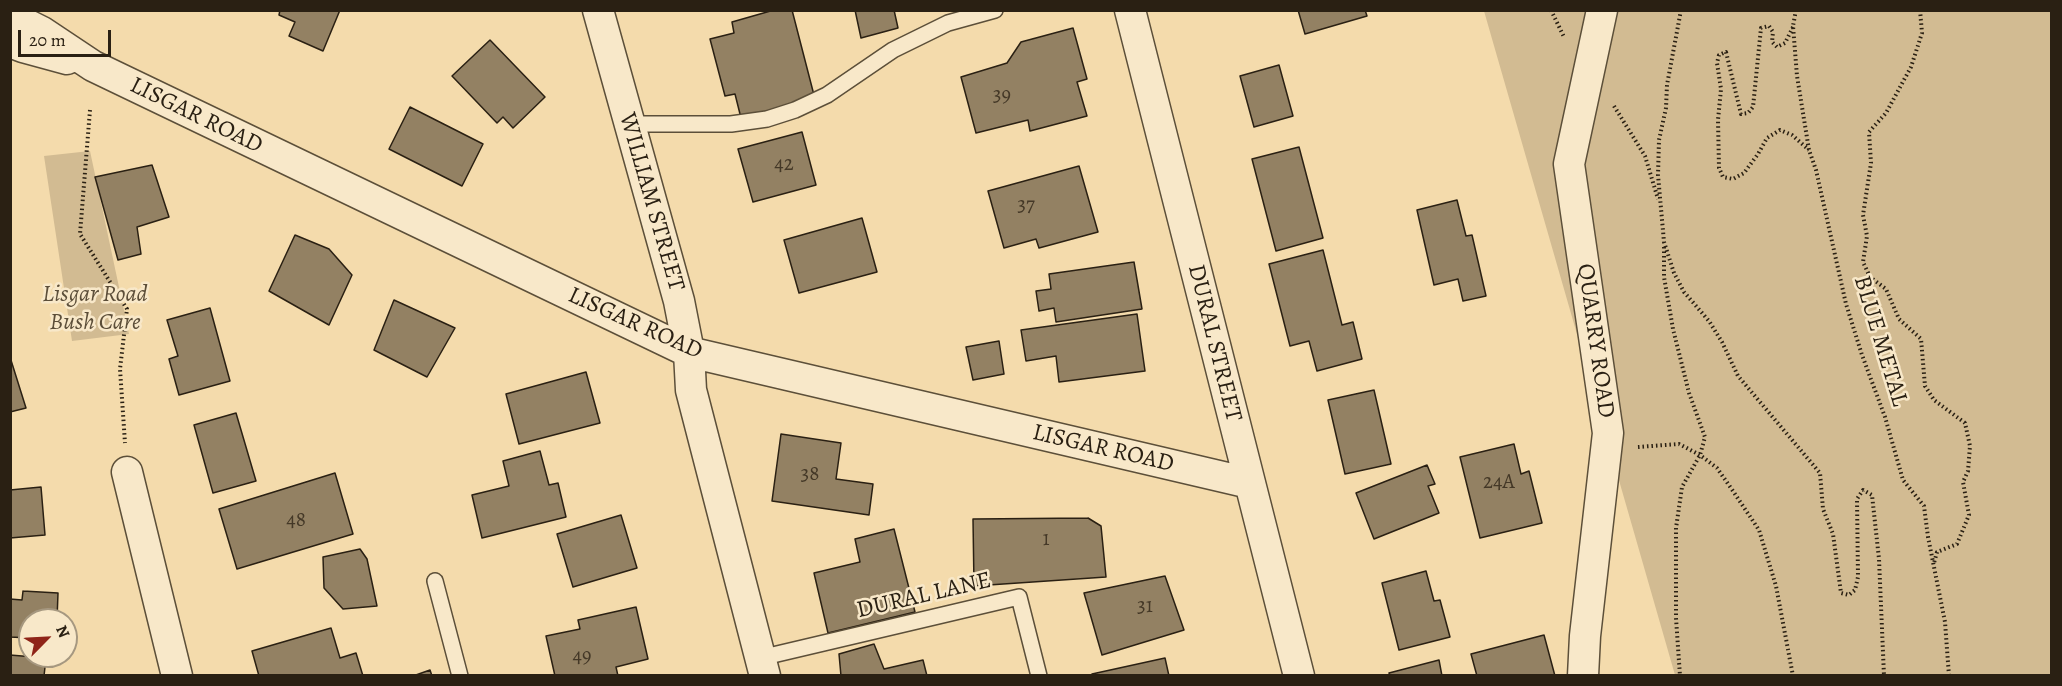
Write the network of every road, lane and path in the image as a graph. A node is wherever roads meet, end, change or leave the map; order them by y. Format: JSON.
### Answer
{"nodes":[{"id":1,"x":597,"y":10,"type":"edge"},
{"id":2,"x":995,"y":10,"type":"edge"},
{"id":3,"x":1130,"y":10,"type":"edge"},
{"id":4,"x":1602,"y":10,"type":"edge"},
{"id":5,"x":1681,"y":10,"type":"edge"},
{"id":6,"x":1796,"y":10,"type":"edge"},
{"id":7,"x":1920,"y":10,"type":"edge"},
{"id":8,"x":10,"y":16,"type":"edge"},
{"id":9,"x":1793,"y":26,"type":"junction"},
{"id":10,"x":10,"y":42,"type":"edge"},
{"id":11,"x":93,"y":66,"type":"junction"},
{"id":12,"x":1589,"y":69,"type":"junction"},
{"id":13,"x":90,"y":110,"type":"dead end"},
{"id":14,"x":629,"y":123,"type":"junction"},
{"id":15,"x":1809,"y":150,"type":"junction"},
{"id":16,"x":1661,"y":207,"type":"junction"},
{"id":17,"x":1664,"y":242,"type":"junction"},
{"id":18,"x":689,"y":352,"type":"junction"},
{"id":19,"x":1659,"y":444,"type":"dead end"},
{"id":20,"x":1700,"y":455,"type":"junction"},
{"id":21,"x":127,"y":472,"type":"joint"},
{"id":22,"x":1250,"y":483,"type":"junction"},
{"id":23,"x":1934,"y":566,"type":"junction"},
{"id":24,"x":435,"y":581,"type":"dead end"},
{"id":25,"x":762,"y":667,"type":"edge"},
{"id":26,"x":177,"y":675,"type":"edge"},
{"id":27,"x":460,"y":675,"type":"edge"},
{"id":28,"x":1039,"y":675,"type":"edge"},
{"id":29,"x":1299,"y":675,"type":"edge"},
{"id":30,"x":1583,"y":675,"type":"edge"},
{"id":31,"x":1680,"y":675,"type":"edge"},
{"id":32,"x":1793,"y":675,"type":"edge"},
{"id":33,"x":1884,"y":675,"type":"edge"},
{"id":34,"x":1949,"y":675,"type":"edge"}],
"edges":[{"from":1,"to":14,"type":"street","name":"WILLIAM STREET"},
{"from":2,"to":14,"type":"lane"},
{"from":3,"to":22,"type":"street","name":"DURAL STREET"},
{"from":4,"to":12,"type":"street","name":"QUARRY ROAD"},
{"from":5,"to":16,"type":"path"},
{"from":6,"to":9,"type":"path","name":"BLUE METAL"},
{"from":7,"to":23,"type":"path"},
{"from":8,"to":11,"type":"street","name":"LISGAR ROAD"},
{"from":9,"to":15,"type":"path","name":"BLUE METAL"},
{"from":9,"to":15,"type":"path"},
{"from":10,"to":11,"type":"street","name":"LISGAR ROAD"},
{"from":11,"to":18,"type":"street","name":"LISGAR ROAD"},
{"from":12,"to":16,"type":"path"},
{"from":12,"to":30,"type":"street","name":"QUARRY ROAD"},
{"from":13,"to":21,"type":"path"},
{"from":14,"to":18,"type":"street","name":"WILLIAM STREET"},
{"from":15,"to":23,"type":"path","name":"BLUE METAL"},
{"from":16,"to":17,"type":"path"},
{"from":17,"to":20,"type":"path"},
{"from":17,"to":33,"type":"path"},
{"from":18,"to":22,"type":"street","name":"LISGAR ROAD"},
{"from":18,"to":25,"type":"street","name":"WILLIAM STREET"},
{"from":19,"to":20,"type":"path"},
{"from":20,"to":31,"type":"path"},
{"from":20,"to":32,"type":"path"},
{"from":21,"to":26,"type":"street"},
{"from":22,"to":29,"type":"street","name":"DURAL STREET"},
{"from":23,"to":34,"type":"path","name":"BLUE METAL"},
{"from":24,"to":27,"type":"lane"},
{"from":25,"to":28,"type":"lane","name":"DURAL LANE"}]}
